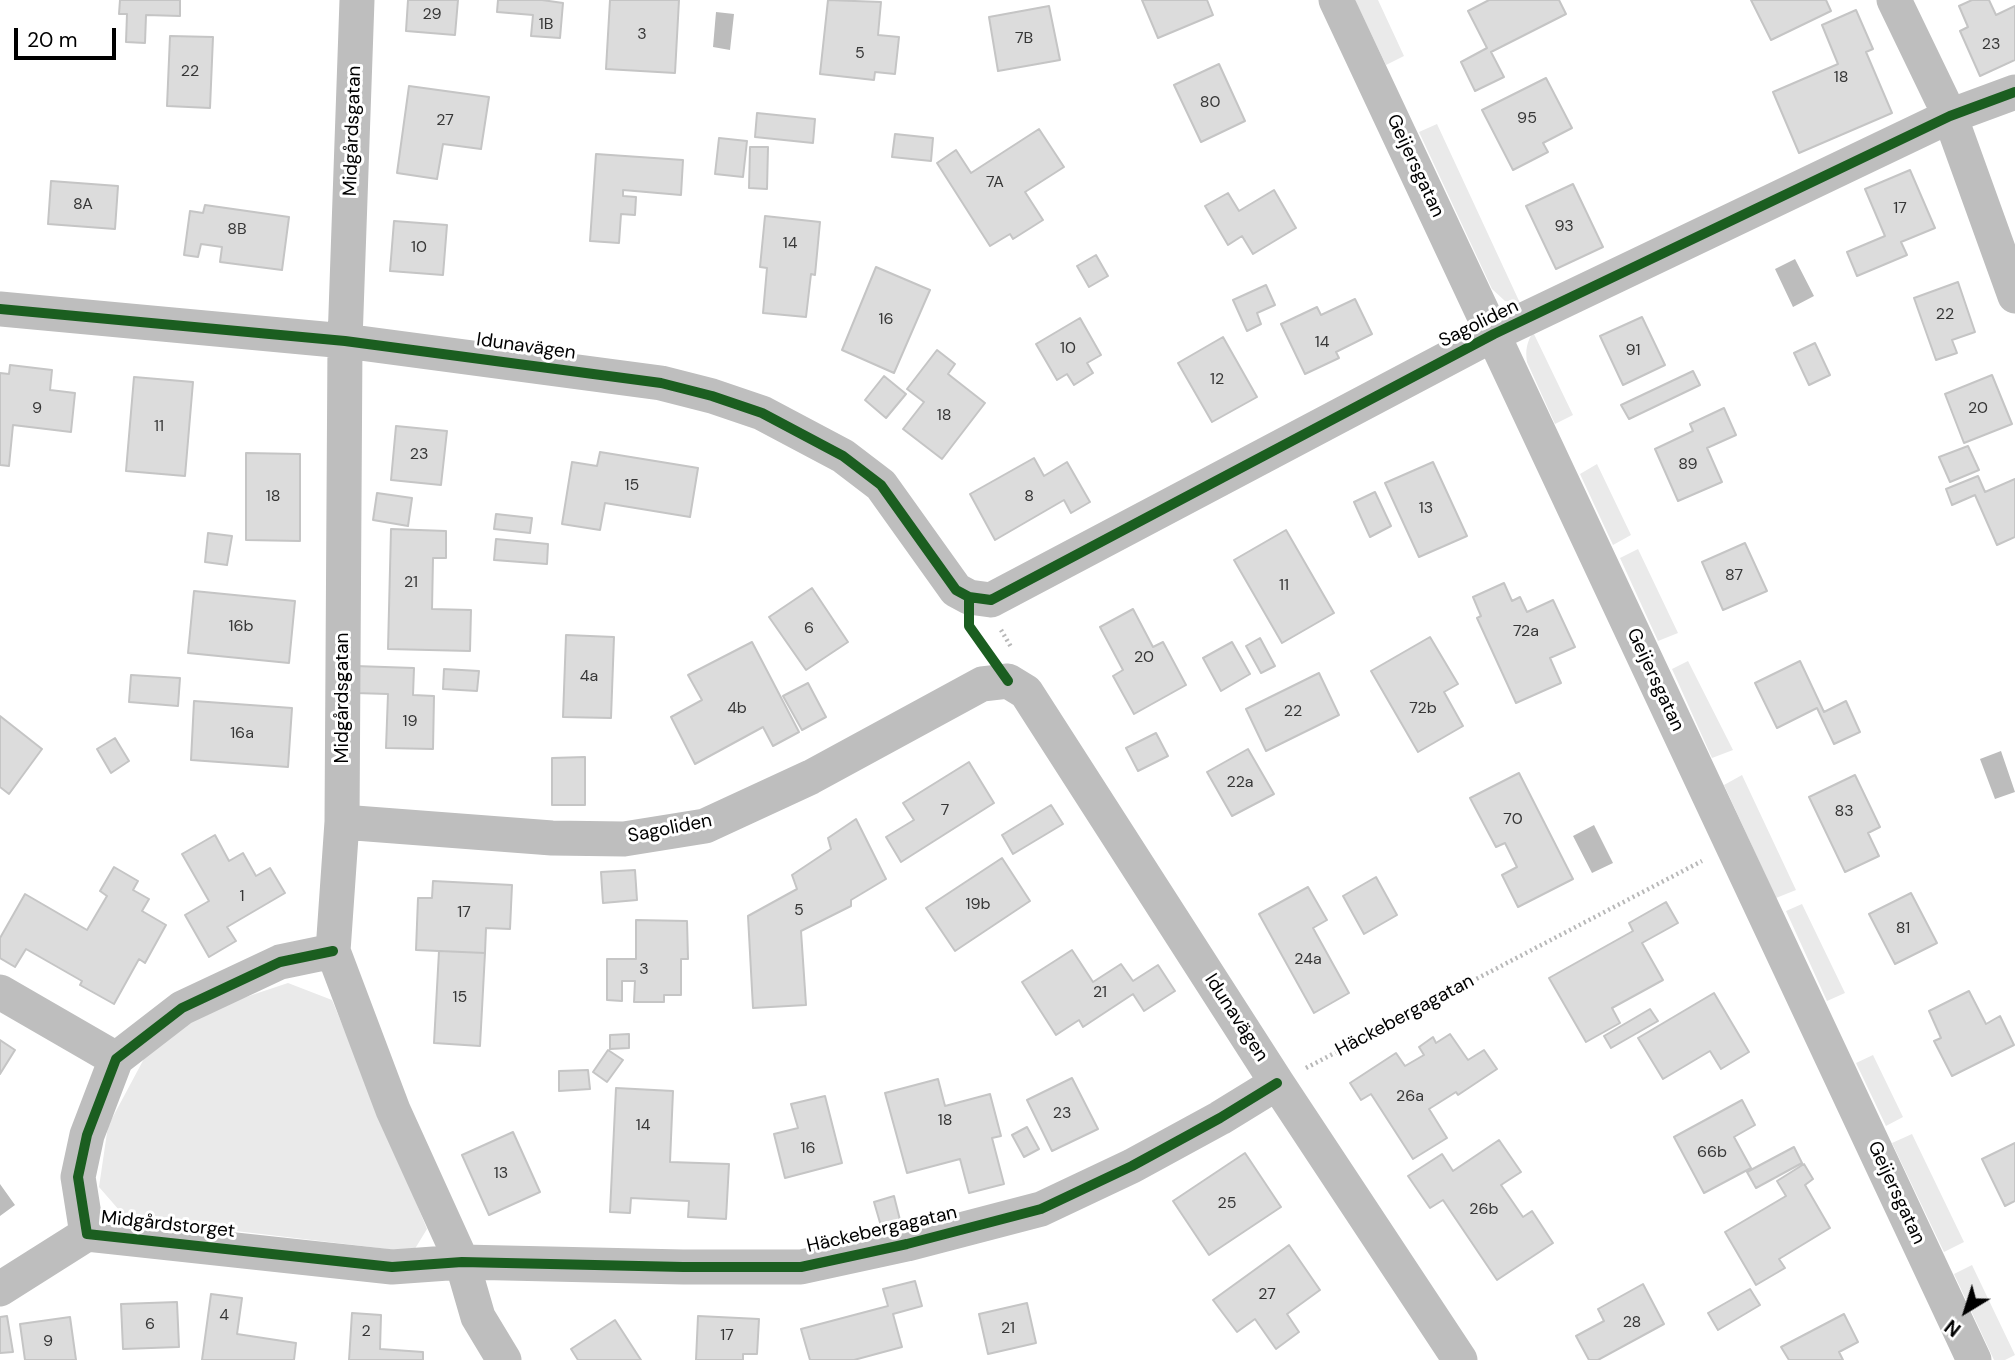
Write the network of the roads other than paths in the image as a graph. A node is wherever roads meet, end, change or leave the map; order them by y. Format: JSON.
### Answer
{"nodes":[{"id":1,"x":358,"y":0,"type":"edge"},
{"id":2,"x":1336,"y":0,"type":"edge"},
{"id":3,"x":1894,"y":0,"type":"edge"},
{"id":4,"x":2015,"y":92,"type":"edge"},
{"id":5,"x":1950,"y":116,"type":"junction"},
{"id":6,"x":2015,"y":296,"type":"edge"},
{"id":7,"x":0,"y":309,"type":"edge"},
{"id":8,"x":1494,"y":334,"type":"junction"},
{"id":9,"x":345,"y":341,"type":"junction"},
{"id":10,"x":969,"y":597,"type":"joint"},
{"id":11,"x":1008,"y":681,"type":"joint"},
{"id":12,"x":342,"y":822,"type":"junction"},
{"id":13,"x":333,"y":951,"type":"junction"},
{"id":14,"x":0,"y":992,"type":"edge"},
{"id":15,"x":116,"y":1059,"type":"junction"},
{"id":16,"x":1277,"y":1083,"type":"junction"},
{"id":17,"x":87,"y":1234,"type":"junction"},
{"id":18,"x":461,"y":1262,"type":"junction"},
{"id":19,"x":0,"y":1289,"type":"edge"},
{"id":20,"x":504,"y":1360,"type":"edge"},
{"id":21,"x":1460,"y":1360,"type":"edge"},
{"id":22,"x":1974,"y":1360,"type":"edge"}],
"edges":[{"from":1,"to":9,"type":"street","name":"Midgårdsgatan"},
{"from":2,"to":8,"type":"street","name":"Geijersgatan"},
{"from":3,"to":5,"type":"street"},
{"from":4,"to":5,"type":"street","name":"Sagoliden"},
{"from":5,"to":6,"type":"street"},
{"from":5,"to":8,"type":"street","name":"Sagoliden"},
{"from":7,"to":9,"type":"street","name":"Idunavägen"},
{"from":8,"to":10,"type":"street","name":"Sagoliden"},
{"from":8,"to":22,"type":"street","name":"Geijersgatan"},
{"from":9,"to":10,"type":"street","name":"Idunavägen"},
{"from":9,"to":12,"type":"street","name":"Midgårdsgatan"},
{"from":11,"to":12,"type":"street","name":"Sagoliden"},
{"from":11,"to":16,"type":"street","name":"Idunavägen"},
{"from":12,"to":13,"type":"street","name":"Midgårdsgatan"},
{"from":13,"to":15,"type":"street"},
{"from":13,"to":18,"type":"street","name":"Midgårdsgatan"},
{"from":14,"to":15,"type":"street"},
{"from":15,"to":17,"type":"street","name":"Midgårdstorget"},
{"from":16,"to":18,"type":"street","name":"Häckebergagatan"},
{"from":16,"to":21,"type":"street","name":"Idunavägen"},
{"from":17,"to":18,"type":"street","name":"Midgårdstorget"},
{"from":17,"to":19,"type":"street"},
{"from":18,"to":20,"type":"street","name":"Midgårdsgatan"}]}
